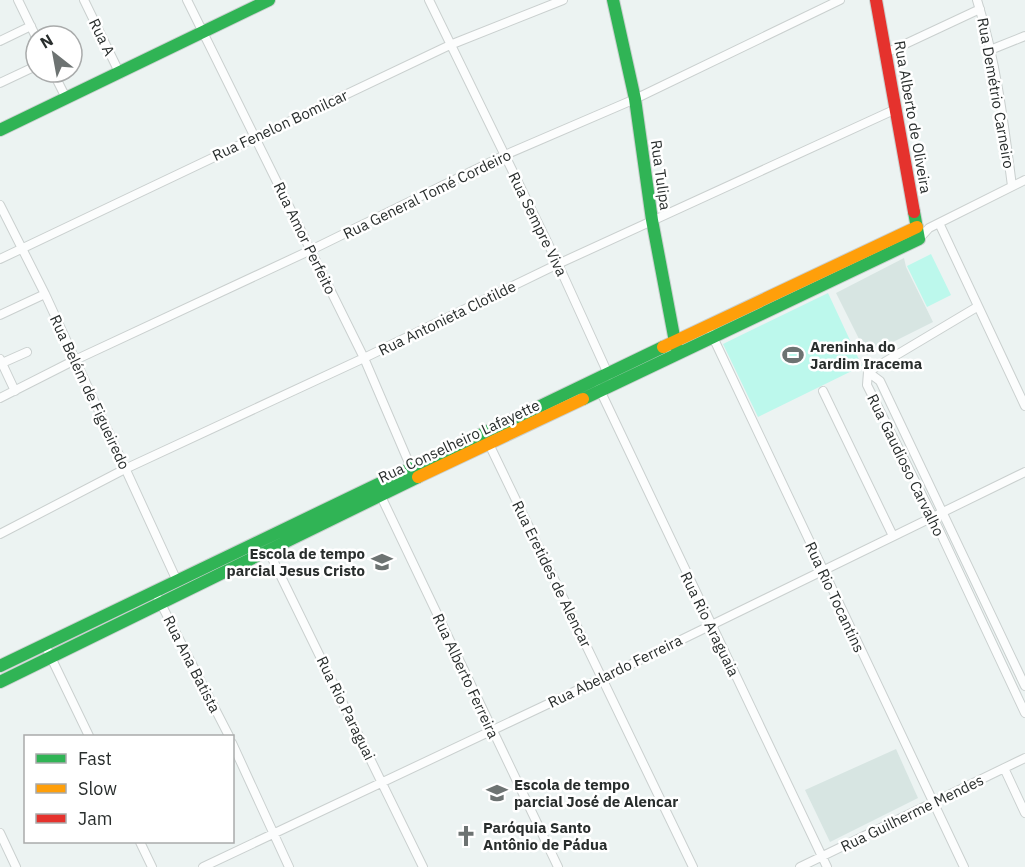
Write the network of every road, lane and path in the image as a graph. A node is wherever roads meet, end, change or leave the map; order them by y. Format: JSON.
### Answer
{"nodes":[{"id":1,"x":84,"y":0,"type":"edge"},
{"id":2,"x":187,"y":0,"type":"edge"},
{"id":3,"x":269,"y":0,"type":"edge"},
{"id":4,"x":429,"y":0,"type":"edge"},
{"id":5,"x":563,"y":0,"type":"edge"},
{"id":6,"x":613,"y":0,"type":"edge"},
{"id":7,"x":840,"y":0,"type":"edge"},
{"id":8,"x":876,"y":0,"type":"edge"},
{"id":9,"x":20,"y":1,"type":"edge"},
{"id":10,"x":979,"y":4,"type":"edge"},
{"id":11,"x":30,"y":24,"type":"edge"},
{"id":12,"x":24,"y":29,"type":"edge"},
{"id":13,"x":202,"y":33,"type":"junction"},
{"id":14,"x":1025,"y":36,"type":"edge"},
{"id":15,"x":0,"y":40,"type":"edge"},
{"id":16,"x":450,"y":45,"type":"junction"},
{"id":17,"x":990,"y":50,"type":"junction"},
{"id":18,"x":886,"y":53,"type":"junction"},
{"id":19,"x":24,"y":72,"type":"edge"},
{"id":20,"x":120,"y":74,"type":"junction"},
{"id":21,"x":0,"y":83,"type":"edge"},
{"id":22,"x":59,"y":84,"type":"edge"},
{"id":23,"x":66,"y":98,"type":"junction"},
{"id":24,"x":635,"y":99,"type":"junction"},
{"id":25,"x":896,"y":109,"type":"junction"},
{"id":26,"x":0,"y":130,"type":"edge"},
{"id":27,"x":255,"y":136,"type":"junction"},
{"id":28,"x":505,"y":155,"type":"junction"},
{"id":29,"x":1025,"y":180,"type":"edge"},
{"id":30,"x":1012,"y":186,"type":"junction"},
{"id":31,"x":0,"y":205,"type":"edge"},
{"id":32,"x":652,"y":220,"type":"junction"},
{"id":33,"x":939,"y":223,"type":"junction"},
{"id":34,"x":922,"y":231,"type":"junction"},
{"id":35,"x":22,"y":248,"type":"junction"},
{"id":36,"x":311,"y":250,"type":"junction"},
{"id":37,"x":0,"y":259,"type":"edge"},
{"id":38,"x":558,"y":264,"type":"junction"},
{"id":39,"x":45,"y":294,"type":"junction"},
{"id":40,"x":977,"y":307,"type":"junction"},
{"id":41,"x":0,"y":315,"type":"edge"},
{"id":42,"x":710,"y":332,"type":"junction"},
{"id":43,"x":676,"y":348,"type":"junction"},
{"id":44,"x":27,"y":352,"type":"dead end"},
{"id":45,"x":364,"y":358,"type":"junction"},
{"id":46,"x":75,"y":360,"type":"junction"},
{"id":47,"x":1,"y":362,"type":"edge"},
{"id":48,"x":868,"y":372,"type":"junction"},
{"id":49,"x":611,"y":379,"type":"junction"},
{"id":50,"x":597,"y":385,"type":"junction"},
{"id":51,"x":15,"y":391,"type":"junction"},
{"id":52,"x":823,"y":391,"type":"dead end"},
{"id":53,"x":0,"y":398,"type":"edge"},
{"id":54,"x":1025,"y":406,"type":"edge"},
{"id":55,"x":489,"y":444,"type":"junction"},
{"id":56,"x":411,"y":467,"type":"junction"},
{"id":57,"x":125,"y":469,"type":"junction"},
{"id":58,"x":1025,"y":472,"type":"edge"},
{"id":59,"x":416,"y":479,"type":"junction"},
{"id":60,"x":378,"y":490,"type":"junction"},
{"id":61,"x":943,"y":511,"type":"junction"},
{"id":62,"x":933,"y":517,"type":"junction"},
{"id":63,"x":0,"y":534,"type":"edge"},
{"id":64,"x":893,"y":536,"type":"junction"},
{"id":65,"x":268,"y":550,"type":"junction"},
{"id":66,"x":823,"y":570,"type":"junction"},
{"id":67,"x":177,"y":581,"type":"junction"},
{"id":68,"x":158,"y":597,"type":"junction"},
{"id":69,"x":710,"y":625,"type":"junction"},
{"id":70,"x":47,"y":650,"type":"junction"},
{"id":71,"x":0,"y":666,"type":"edge"},
{"id":72,"x":603,"y":678,"type":"junction"},
{"id":73,"x":0,"y":682,"type":"edge"},
{"id":74,"x":1025,"y":686,"type":"edge"},
{"id":75,"x":1025,"y":713,"type":"edge"},
{"id":76,"x":491,"y":729,"type":"junction"},
{"id":77,"x":89,"y":735,"type":"edge"},
{"id":78,"x":229,"y":735,"type":"edge"},
{"id":79,"x":234,"y":747,"type":"edge"},
{"id":80,"x":1025,"y":758,"type":"edge"},
{"id":81,"x":1004,"y":768,"type":"junction"},
{"id":82,"x":383,"y":782,"type":"junction"},
{"id":83,"x":933,"y":803,"type":"junction"},
{"id":84,"x":1025,"y":813,"type":"edge"},
{"id":85,"x":0,"y":833,"type":"edge"},
{"id":86,"x":273,"y":834,"type":"junction"},
{"id":87,"x":140,"y":843,"type":"edge"},
{"id":88,"x":822,"y":856,"type":"junction"},
{"id":89,"x":16,"y":867,"type":"edge"},
{"id":90,"x":152,"y":867,"type":"edge"},
{"id":91,"x":203,"y":867,"type":"edge"},
{"id":92,"x":289,"y":867,"type":"edge"},
{"id":93,"x":423,"y":867,"type":"edge"},
{"id":94,"x":558,"y":867,"type":"edge"},
{"id":95,"x":693,"y":867,"type":"edge"},
{"id":96,"x":800,"y":867,"type":"edge"},
{"id":97,"x":827,"y":867,"type":"edge"},
{"id":98,"x":964,"y":867,"type":"edge"}],
"edges":[{"from":1,"to":20,"type":"street","name":"Rua A"},
{"from":2,"to":13,"type":"street","name":"Rua Amor Perfeito"},
{"from":3,"to":13,"type":"street"},
{"from":4,"to":16,"type":"street","name":"Rua Sempre Viva"},
{"from":5,"to":16,"type":"street","name":"Rua Fenelon Bomilcar"},
{"from":6,"to":24,"type":"street","name":"Rua Tulipa"},
{"from":7,"to":24,"type":"street","name":"Rua General Tomé Cordeiro"},
{"from":8,"to":18,"type":"street","name":"Rua Alberto de Oliveira"},
{"from":9,"to":11,"type":"street"},
{"from":10,"to":17,"type":"street","name":"Rua Demétrio Carneiro"},
{"from":10,"to":18,"type":"street"},
{"from":12,"to":15,"type":"street"},
{"from":13,"to":20,"type":"street"},
{"from":13,"to":27,"type":"street","name":"Rua Amor Perfeito"},
{"from":14,"to":17,"type":"street"},
{"from":16,"to":27,"type":"street","name":"Rua Fenelon Bomilcar"},
{"from":16,"to":28,"type":"street","name":"Rua Sempre Viva"},
{"from":17,"to":30,"type":"street","name":"Rua Demétrio Carneiro"},
{"from":18,"to":25,"type":"street","name":"Rua Alberto de Oliveira"},
{"from":19,"to":21,"type":"street"},
{"from":20,"to":23,"type":"street"},
{"from":22,"to":23,"type":"street"},
{"from":23,"to":26,"type":"street"},
{"from":24,"to":28,"type":"street","name":"Rua General Tomé Cordeiro"},
{"from":24,"to":32,"type":"street","name":"Rua Tulipa"},
{"from":25,"to":32,"type":"street","name":"Rua Antonieta Clotilde"},
{"from":25,"to":34,"type":"street","name":"Rua Alberto de Oliveira"},
{"from":27,"to":35,"type":"street","name":"Rua Fenelon Bomilcar"},
{"from":27,"to":36,"type":"street","name":"Rua Amor Perfeito"},
{"from":28,"to":36,"type":"street","name":"Rua General Tomé Cordeiro"},
{"from":28,"to":38,"type":"street","name":"Rua Sempre Viva"},
{"from":29,"to":30,"type":"street","name":"Rua Conselheiro Lafayette"},
{"from":30,"to":33,"type":"street","name":"Rua Conselheiro Lafayette"},
{"from":31,"to":35,"type":"street","name":"Rua Belém de Figueiredo"},
{"from":32,"to":38,"type":"street","name":"Rua Antonieta Clotilde"},
{"from":32,"to":43,"type":"street","name":"Rua Tulipa"},
{"from":33,"to":34,"type":"street","name":"Rua Conselheiro Lafayette"},
{"from":33,"to":40,"type":"street"},
{"from":34,"to":42,"type":"street","name":"Rua Conselheiro Lafayette"},
{"from":35,"to":37,"type":"street","name":"Rua Fenelon Bomilcar"},
{"from":35,"to":39,"type":"street","name":"Rua Belém de Figueiredo"},
{"from":36,"to":45,"type":"street","name":"Rua Amor Perfeito"},
{"from":36,"to":46,"type":"street","name":"Rua General Tomé Cordeiro"},
{"from":38,"to":45,"type":"street","name":"Rua Antonieta Clotilde"},
{"from":38,"to":49,"type":"street","name":"Rua Sempre Viva"},
{"from":39,"to":41,"type":"street"},
{"from":39,"to":46,"type":"street","name":"Rua Belém de Figueiredo"},
{"from":40,"to":48,"type":"street"},
{"from":40,"to":54,"type":"street"},
{"from":42,"to":43,"type":"street","name":"Rua Conselheiro Lafayette"},
{"from":42,"to":66,"type":"street","name":"Rua Rio Tocantins"},
{"from":43,"to":49,"type":"street","name":"Rua Conselheiro Lafayette"},
{"from":44,"to":47,"type":"street"},
{"from":45,"to":56,"type":"street","name":"Rua Amor Perfeito"},
{"from":45,"to":57,"type":"street","name":"Rua Antonieta Clotilde"},
{"from":46,"to":51,"type":"street","name":"Rua General Tomé Cordeiro"},
{"from":46,"to":57,"type":"street","name":"Rua Belém de Figueiredo"},
{"from":47,"to":51,"type":"street"},
{"from":48,"to":61,"type":"street","name":"Rua Gaudioso Carvalho"},
{"from":48,"to":62,"type":"street","name":"Rua Gaudioso Carvalho"},
{"from":49,"to":50,"type":"street","name":"Rua Conselheiro Lafayette"},
{"from":50,"to":55,"type":"street","name":"Rua Conselheiro Lafayette"},
{"from":50,"to":56,"type":"street","name":"Rua Conselheiro Lafayette"},
{"from":50,"to":69,"type":"street","name":"Rua Rio Araguaia"},
{"from":51,"to":53,"type":"street","name":"Rua General Tomé Cordeiro"},
{"from":52,"to":64,"type":"street"},
{"from":55,"to":59,"type":"street","name":"Rua Conselheiro Lafayette"},
{"from":55,"to":72,"type":"street","name":"Rua Eretides de Alencar"},
{"from":56,"to":59,"type":"street","name":"Rua Amor Perfeito"},
{"from":56,"to":60,"type":"street","name":"Rua Conselheiro Lafayette"},
{"from":57,"to":63,"type":"street","name":"Rua Antonieta Clotilde"},
{"from":57,"to":67,"type":"street","name":"Rua Belém de Figueiredo"},
{"from":58,"to":61,"type":"street","name":"Rua Abelardo Ferreira"},
{"from":59,"to":60,"type":"street","name":"Rua Conselheiro Lafayette"},
{"from":60,"to":65,"type":"street","name":"Rua Conselheiro Lafayette"},
{"from":60,"to":67,"type":"street","name":"Rua Conselheiro Lafayette"},
{"from":60,"to":76,"type":"street","name":"Rua Alberto Ferreira"},
{"from":61,"to":62,"type":"street","name":"Rua Abelardo Ferreira"},
{"from":61,"to":74,"type":"street","name":"Rua Gaudioso Carvalho"},
{"from":62,"to":64,"type":"street","name":"Rua Abelardo Ferreira"},
{"from":62,"to":75,"type":"street","name":"Rua Gaudioso Carvalho"},
{"from":64,"to":66,"type":"street","name":"Rua Abelardo Ferreira"},
{"from":65,"to":68,"type":"street","name":"Rua Conselheiro Lafayette"},
{"from":65,"to":82,"type":"street","name":"Rua Rio Paraguai"},
{"from":66,"to":69,"type":"street","name":"Rua Abelardo Ferreira"},
{"from":66,"to":83,"type":"street","name":"Rua Rio Tocantins"},
{"from":67,"to":68,"type":"street","name":"Rua Conselheiro Lafayette"},
{"from":68,"to":70,"type":"street","name":"Rua Conselheiro Lafayette"},
{"from":68,"to":78,"type":"street","name":"Rua Ana Batista"},
{"from":69,"to":72,"type":"street","name":"Rua Abelardo Ferreira"},
{"from":69,"to":88,"type":"street","name":"Rua Rio Araguaia"},
{"from":70,"to":71,"type":"street","name":"Rua Conselheiro Lafayette"},
{"from":70,"to":73,"type":"street","name":"Rua Conselheiro Lafayette"},
{"from":70,"to":77,"type":"street"},
{"from":72,"to":76,"type":"street","name":"Rua Abelardo Ferreira"},
{"from":72,"to":95,"type":"street","name":"Rua Eretides de Alencar"},
{"from":76,"to":82,"type":"street","name":"Rua Abelardo Ferreira"},
{"from":76,"to":94,"type":"street","name":"Rua Alberto Ferreira"},
{"from":79,"to":86,"type":"street"},
{"from":80,"to":81,"type":"street","name":"Rua Guilherme Mendes"},
{"from":81,"to":83,"type":"street","name":"Rua Guilherme Mendes"},
{"from":81,"to":84,"type":"street"},
{"from":82,"to":86,"type":"street","name":"Rua Abelardo Ferreira"},
{"from":82,"to":93,"type":"street","name":"Rua Rio Paraguai"},
{"from":83,"to":88,"type":"street","name":"Rua Guilherme Mendes"},
{"from":83,"to":98,"type":"street","name":"Rua Rio Tocantins"},
{"from":85,"to":89,"type":"street"},
{"from":86,"to":91,"type":"street","name":"Rua Abelardo Ferreira"},
{"from":86,"to":92,"type":"street"},
{"from":87,"to":90,"type":"street"},
{"from":88,"to":96,"type":"street","name":"Rua Guilherme Mendes"},
{"from":88,"to":97,"type":"street","name":"Rua Rio Araguaia"}]}
